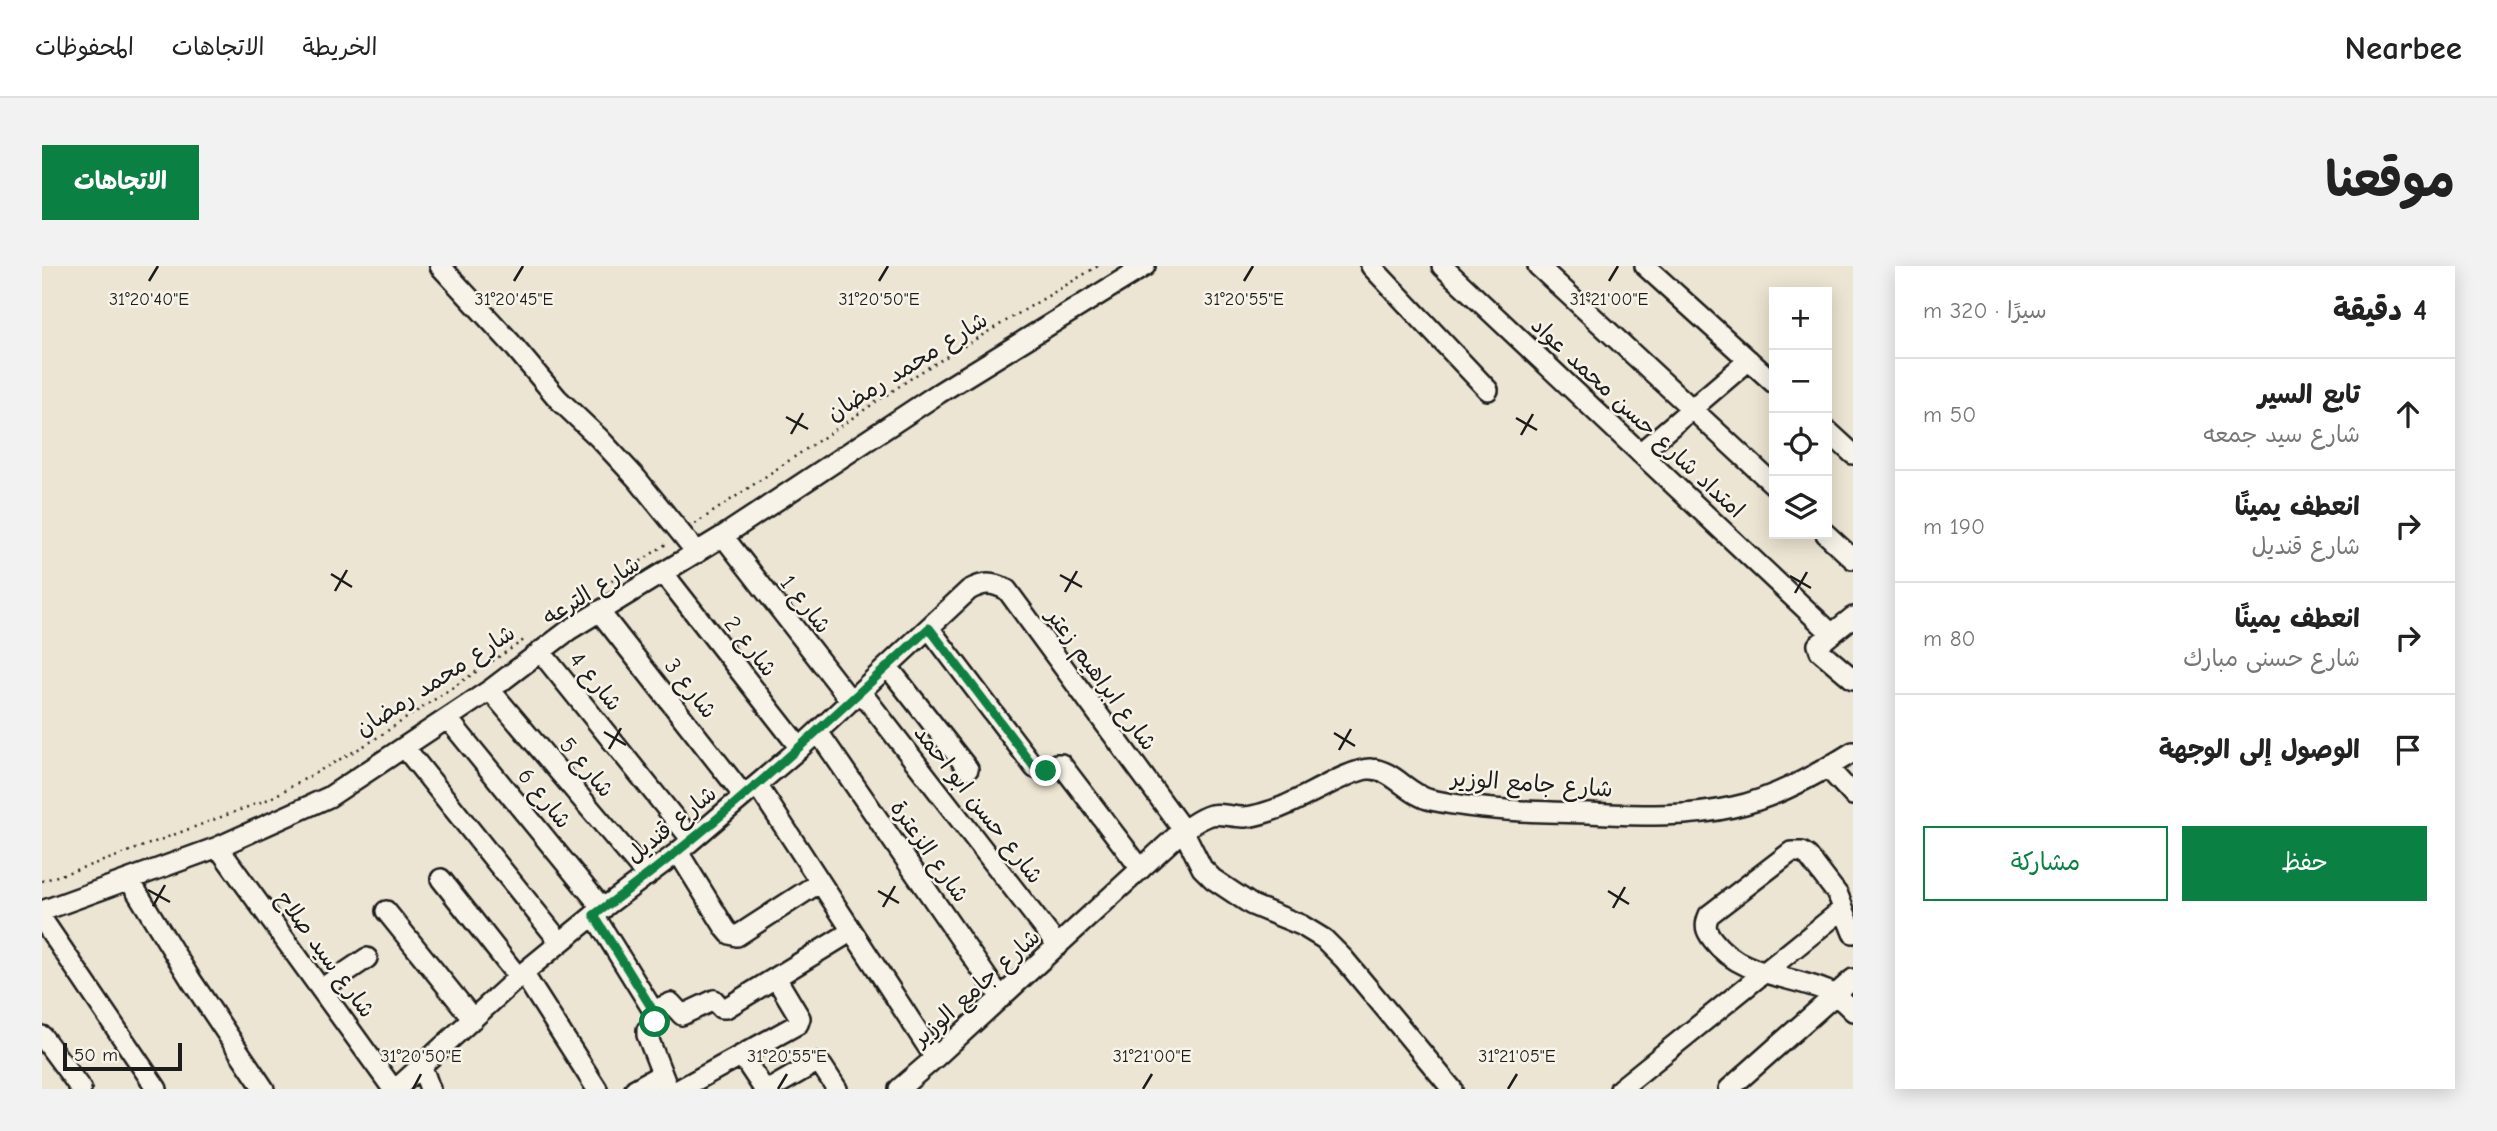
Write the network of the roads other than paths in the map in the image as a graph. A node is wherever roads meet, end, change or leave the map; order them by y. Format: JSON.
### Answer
{"nodes":[{"id":1,"x":440,"y":266,"type":"edge"},
{"id":2,"x":1144,"y":266,"type":"edge"},
{"id":3,"x":1371,"y":266,"type":"edge"},
{"id":4,"x":1442,"y":266,"type":"edge"},
{"id":5,"x":1538,"y":266,"type":"edge"},
{"id":6,"x":1644,"y":266,"type":"edge"},
{"id":7,"x":1749,"y":360,"type":"junction"},
{"id":8,"x":1769,"y":378,"type":"edge"},
{"id":9,"x":1488,"y":390,"type":"dead end"},
{"id":10,"x":1692,"y":409,"type":"junction"},
{"id":11,"x":1832,"y":435,"type":"edge"},
{"id":12,"x":1640,"y":453,"type":"junction"},
{"id":13,"x":1853,"y":454,"type":"edge"},
{"id":14,"x":1769,"y":480,"type":"edge"},
{"id":15,"x":723,"y":536,"type":"junction"},
{"id":16,"x":1832,"y":538,"type":"edge"},
{"id":17,"x":1850,"y":550,"type":"edge"},
{"id":18,"x":697,"y":553,"type":"junction"},
{"id":19,"x":664,"y":574,"type":"junction"},
{"id":20,"x":969,"y":590,"type":"joint"},
{"id":21,"x":596,"y":603,"type":"junction"},
{"id":22,"x":1853,"y":617,"type":"edge"},
{"id":23,"x":929,"y":628,"type":"junction"},
{"id":24,"x":1831,"y":633,"type":"junction"},
{"id":25,"x":538,"y":641,"type":"junction"},
{"id":26,"x":888,"y":667,"type":"junction"},
{"id":27,"x":1853,"y":679,"type":"edge"},
{"id":28,"x":490,"y":690,"type":"junction"},
{"id":29,"x":856,"y":696,"type":"junction"},
{"id":30,"x":448,"y":719,"type":"junction"},
{"id":31,"x":818,"y":732,"type":"junction"},
{"id":32,"x":405,"y":748,"type":"junction"},
{"id":33,"x":800,"y":748,"type":"junction"},
{"id":34,"x":1853,"y":752,"type":"edge"},
{"id":35,"x":1828,"y":768,"type":"junction"},
{"id":36,"x":968,"y":769,"type":"dead end"},
{"id":37,"x":750,"y":790,"type":"junction"},
{"id":38,"x":1853,"y":795,"type":"edge"},
{"id":39,"x":1183,"y":830,"type":"junction"},
{"id":40,"x":685,"y":846,"type":"junction"},
{"id":41,"x":218,"y":847,"type":"junction"},
{"id":42,"x":1141,"y":869,"type":"junction"},
{"id":43,"x":647,"y":876,"type":"junction"},
{"id":44,"x":441,"y":879,"type":"dead end"},
{"id":45,"x":130,"y":881,"type":"junction"},
{"id":46,"x":820,"y":882,"type":"junction"},
{"id":47,"x":1843,"y":909,"type":"junction"},
{"id":48,"x":42,"y":911,"type":"edge"},
{"id":49,"x":386,"y":911,"type":"dead end"},
{"id":50,"x":598,"y":912,"type":"junction"},
{"id":51,"x":42,"y":919,"type":"edge"},
{"id":52,"x":852,"y":931,"type":"junction"},
{"id":53,"x":1853,"y":933,"type":"edge"},
{"id":54,"x":560,"y":942,"type":"junction"},
{"id":55,"x":1058,"y":946,"type":"junction"},
{"id":56,"x":367,"y":958,"type":"dead end"},
{"id":57,"x":1763,"y":972,"type":"junction"},
{"id":58,"x":521,"y":975,"type":"junction"},
{"id":59,"x":776,"y":978,"type":"junction"},
{"id":60,"x":1853,"y":979,"type":"edge"},
{"id":61,"x":321,"y":989,"type":"junction"},
{"id":62,"x":1836,"y":994,"type":"junction"},
{"id":63,"x":1001,"y":998,"type":"junction"},
{"id":64,"x":1853,"y":1011,"type":"edge"},
{"id":65,"x":654,"y":1012,"type":"junction"},
{"id":66,"x":473,"y":1019,"type":"junction"},
{"id":67,"x":42,"y":1036,"type":"edge"},
{"id":68,"x":742,"y":1056,"type":"junction"},
{"id":69,"x":935,"y":1058,"type":"junction"},
{"id":70,"x":422,"y":1067,"type":"junction"},
{"id":71,"x":665,"y":1082,"type":"edge"},
{"id":72,"x":1625,"y":1087,"type":"edge"},
{"id":73,"x":81,"y":1089,"type":"edge"},
{"id":74,"x":157,"y":1089,"type":"edge"},
{"id":75,"x":264,"y":1089,"type":"edge"},
{"id":76,"x":395,"y":1089,"type":"edge"},
{"id":77,"x":430,"y":1089,"type":"edge"},
{"id":78,"x":597,"y":1089,"type":"edge"},
{"id":79,"x":635,"y":1089,"type":"edge"},
{"id":80,"x":680,"y":1089,"type":"edge"},
{"id":81,"x":764,"y":1089,"type":"edge"},
{"id":82,"x":770,"y":1089,"type":"edge"},
{"id":83,"x":837,"y":1089,"type":"edge"},
{"id":84,"x":899,"y":1089,"type":"edge"},
{"id":85,"x":1452,"y":1089,"type":"edge"},
{"id":86,"x":1729,"y":1089,"type":"edge"}],
"edges":[{"from":1,"to":18,"type":"street"},
{"from":2,"to":15,"type":"street","name":"شارع الترعه"},
{"from":3,"to":9,"type":"street"},
{"from":4,"to":12,"type":"street","name":"امتداد شارع حسن محمد عواد"},
{"from":5,"to":10,"type":"street"},
{"from":6,"to":7,"type":"street"},
{"from":7,"to":8,"type":"street"},
{"from":7,"to":10,"type":"street"},
{"from":10,"to":12,"type":"street"},
{"from":10,"to":14,"type":"street"},
{"from":11,"to":13,"type":"street"},
{"from":12,"to":24,"type":"street","name":"امتداد شارع حسن محمد عواد"},
{"from":15,"to":18,"type":"street","name":"شارع الترعه"},
{"from":15,"to":29,"type":"street","name":"شارع 1"},
{"from":16,"to":17,"type":"street"},
{"from":18,"to":19,"type":"street","name":"شارع الترعه"},
{"from":19,"to":21,"type":"street","name":"شارع الترعه"},
{"from":19,"to":33,"type":"street","name":"شارع 2"},
{"from":20,"to":23,"type":"street","name":"شارع قنديل"},
{"from":20,"to":39,"type":"street","name":"شارع ابراهيم زعتر"},
{"from":21,"to":25,"type":"street","name":"شارع الترعه"},
{"from":21,"to":37,"type":"street","name":"شارع 3"},
{"from":22,"to":24,"type":"street"},
{"from":23,"to":26,"type":"street","name":"شارع قنديل"},
{"from":23,"to":42,"type":"street"},
{"from":24,"to":27,"type":"street"},
{"from":25,"to":28,"type":"street","name":"شارع الترعه"},
{"from":25,"to":40,"type":"street","name":"شارع 4"},
{"from":26,"to":29,"type":"street","name":"شارع قنديل"},
{"from":26,"to":36,"type":"street"},
{"from":28,"to":30,"type":"street","name":"شارع الترعه"},
{"from":28,"to":43,"type":"street","name":"شارع 5"},
{"from":29,"to":31,"type":"street","name":"شارع قنديل"},
{"from":29,"to":55,"type":"street","name":"شارع حسن ابو احمد"},
{"from":30,"to":32,"type":"street","name":"شارع الترعه"},
{"from":30,"to":50,"type":"street","name":"شارع 6"},
{"from":31,"to":33,"type":"street","name":"شارع قنديل"},
{"from":31,"to":63,"type":"street","name":"شارع الزعترة"},
{"from":32,"to":41,"type":"street","name":"شارع الترعه"},
{"from":32,"to":54,"type":"street"},
{"from":33,"to":37,"type":"street","name":"شارع قنديل"},
{"from":34,"to":35,"type":"street","name":"شارع جامع الوزير"},
{"from":35,"to":38,"type":"street"},
{"from":35,"to":39,"type":"street","name":"شارع جامع الوزير"},
{"from":37,"to":40,"type":"street","name":"شارع قنديل"},
{"from":37,"to":46,"type":"street","name":"شارع 3"},
{"from":39,"to":42,"type":"street","name":"شارع جامع الوزير"},
{"from":39,"to":85,"type":"street","name":"شارع ابراهيم زعتر"},
{"from":40,"to":43,"type":"street","name":"شارع قنديل"},
{"from":40,"to":46,"type":"street","name":"شارع 4"},
{"from":41,"to":45,"type":"street","name":"شارع الترعه"},
{"from":41,"to":61,"type":"street","name":"شارع سيد صلاح"},
{"from":42,"to":55,"type":"street","name":"شارع جامع الوزير"},
{"from":43,"to":50,"type":"street","name":"شارع قنديل"},
{"from":44,"to":58,"type":"street"},
{"from":45,"to":48,"type":"street","name":"شارع الترعه"},
{"from":45,"to":75,"type":"street"},
{"from":46,"to":52,"type":"street","name":"شارع 3"},
{"from":47,"to":53,"type":"street"},
{"from":47,"to":57,"type":"street"},
{"from":47,"to":57,"type":"street"},
{"from":49,"to":66,"type":"street"},
{"from":50,"to":54,"type":"street","name":"شارع قنديل"},
{"from":50,"to":65,"type":"street","name":"شارع 6"},
{"from":51,"to":74,"type":"street"},
{"from":52,"to":59,"type":"street"},
{"from":52,"to":69,"type":"street","name":"شارع 3"},
{"from":54,"to":58,"type":"street","name":"شارع قنديل"},
{"from":55,"to":63,"type":"street","name":"شارع جامع الوزير"},
{"from":56,"to":61,"type":"street"},
{"from":57,"to":62,"type":"street"},
{"from":57,"to":72,"type":"street"},
{"from":58,"to":66,"type":"street","name":"شارع قنديل"},
{"from":58,"to":78,"type":"street"},
{"from":59,"to":65,"type":"street"},
{"from":59,"to":68,"type":"street"},
{"from":60,"to":62,"type":"street"},
{"from":61,"to":76,"type":"street","name":"شارع سيد صلاح"},
{"from":62,"to":64,"type":"street"},
{"from":62,"to":86,"type":"street"},
{"from":63,"to":69,"type":"street","name":"شارع جامع الوزير"},
{"from":65,"to":71,"type":"street"},
{"from":66,"to":70,"type":"street","name":"شارع قنديل"},
{"from":67,"to":73,"type":"street"},
{"from":68,"to":80,"type":"street"},
{"from":68,"to":81,"type":"street"},
{"from":69,"to":84,"type":"street","name":"شارع جامع الوزير"},
{"from":70,"to":76,"type":"street","name":"شارع قنديل"},
{"from":70,"to":77,"type":"street"},
{"from":71,"to":79,"type":"street"},
{"from":82,"to":83,"type":"street"}]}
